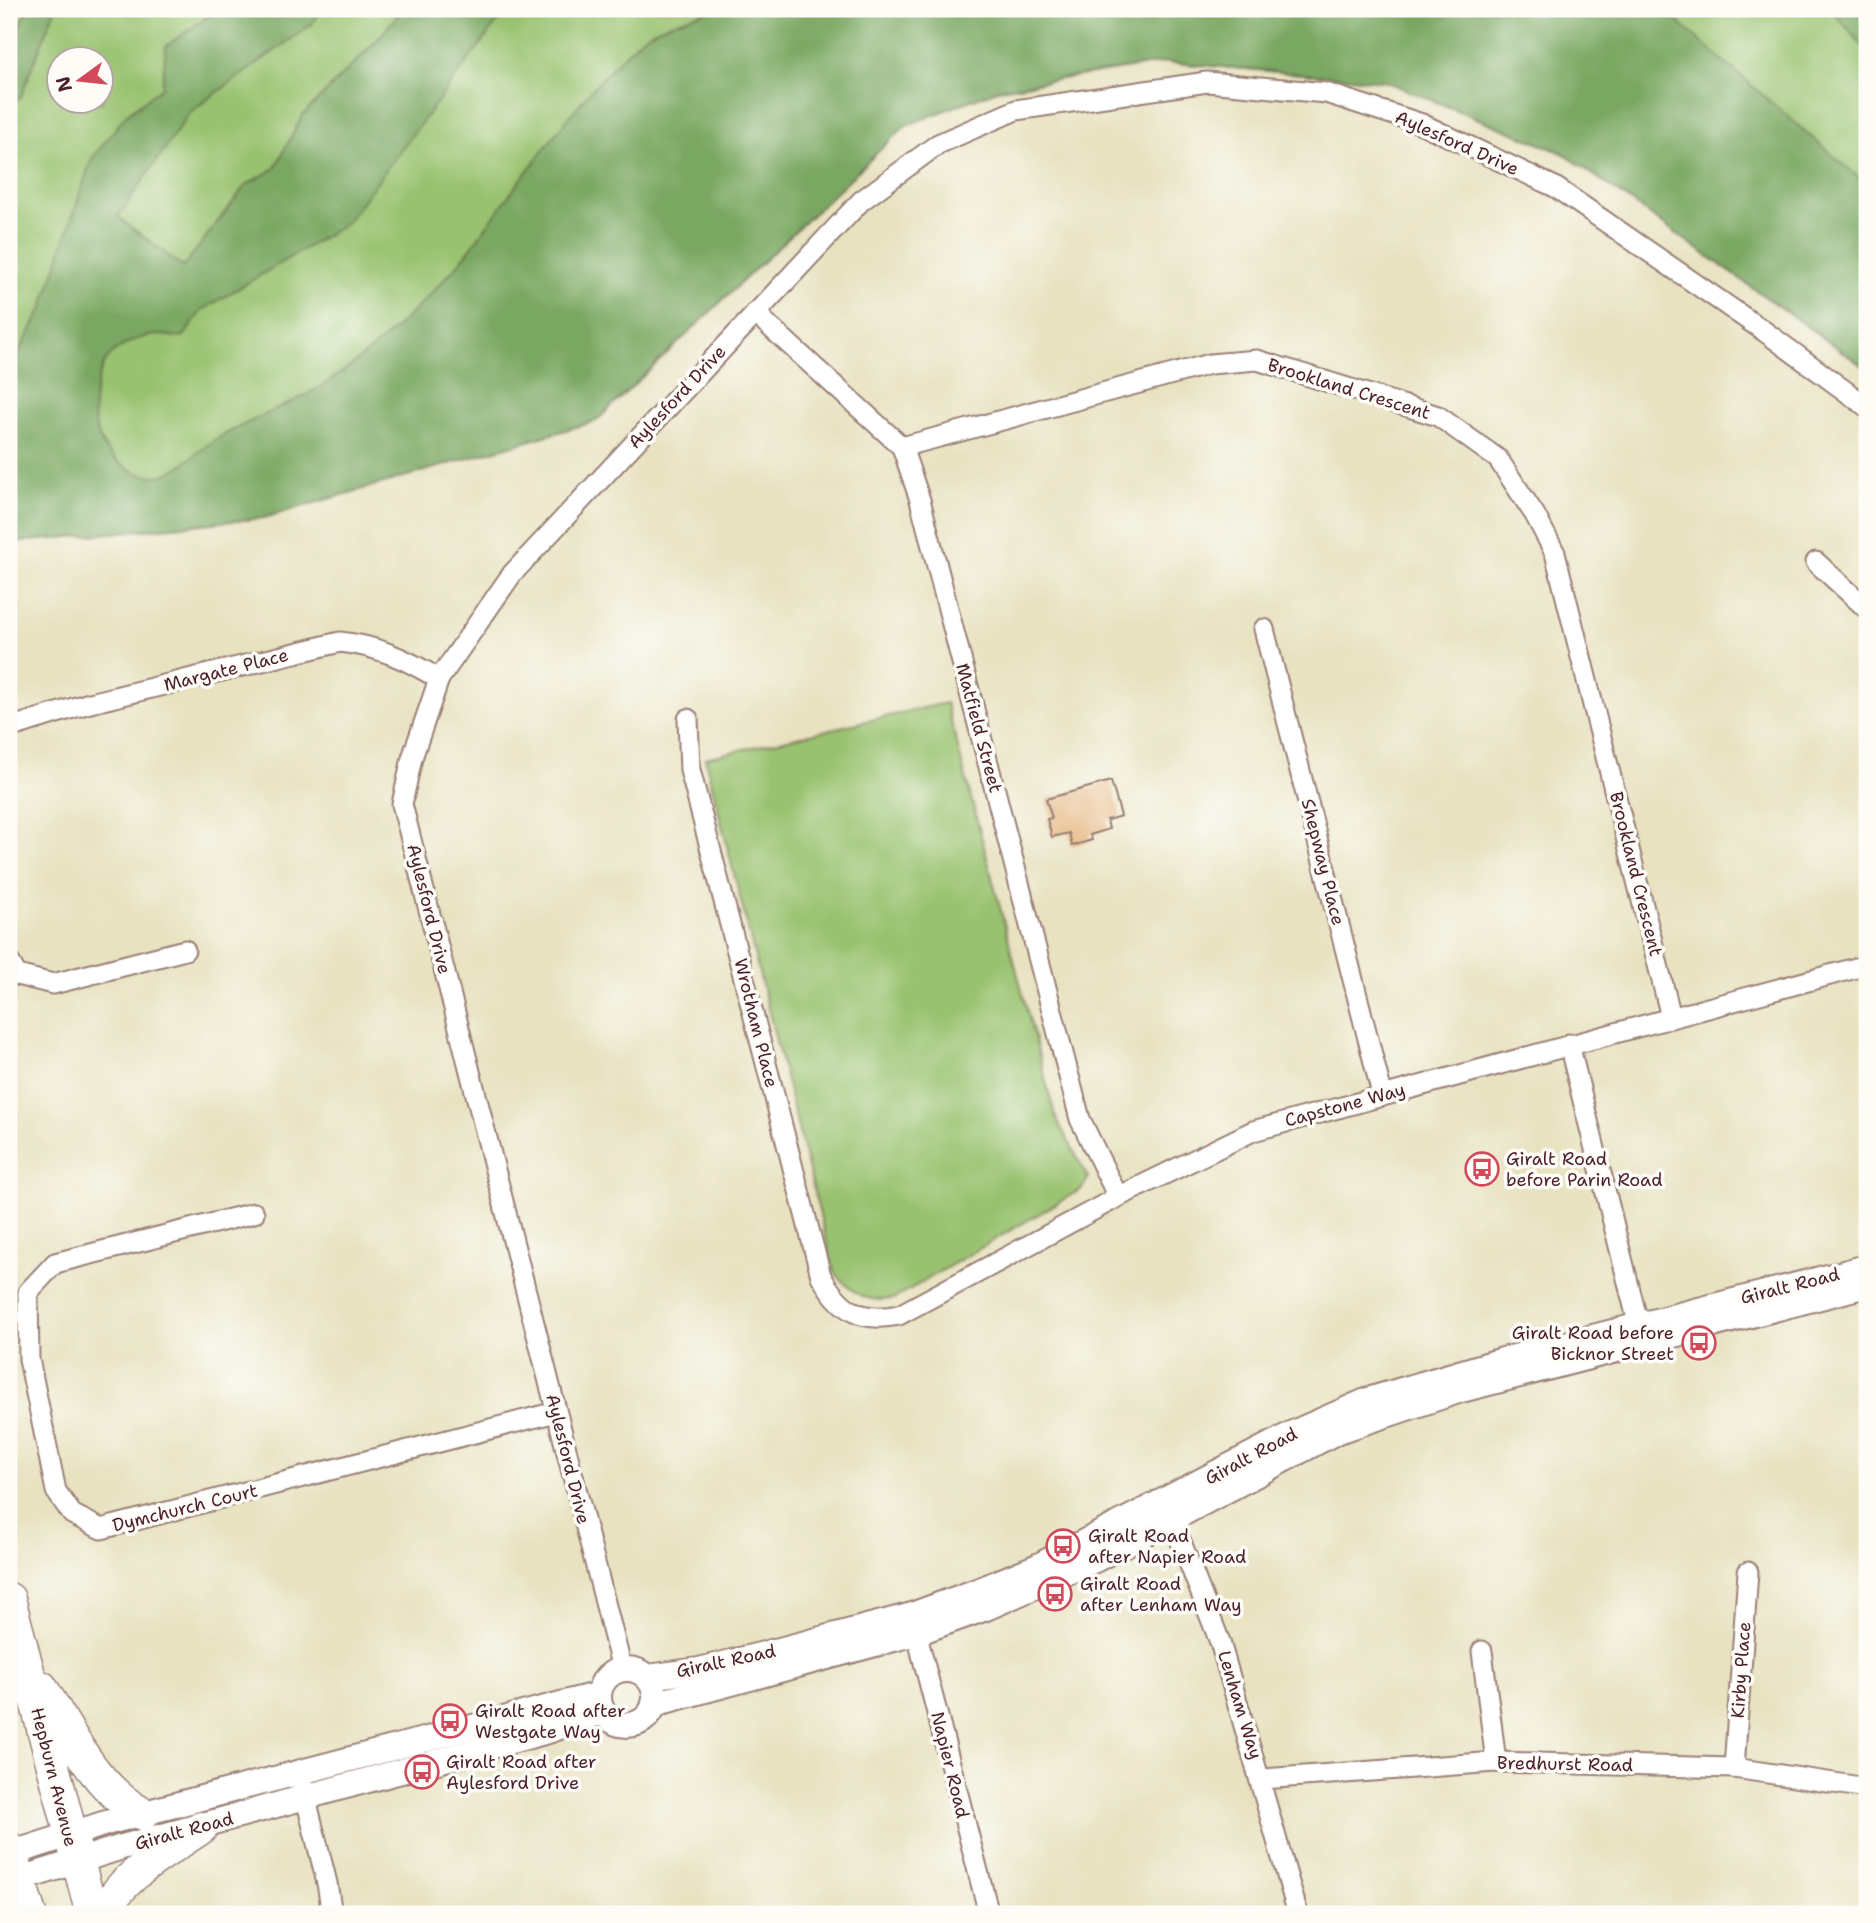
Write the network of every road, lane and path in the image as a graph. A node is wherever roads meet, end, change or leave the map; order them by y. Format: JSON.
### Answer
{"nodes":[{"id":1,"x":755,"y":313,"type":"junction"},
{"id":2,"x":1867,"y":407,"type":"edge"},
{"id":3,"x":902,"y":447,"type":"junction"},
{"id":4,"x":1816,"y":562,"type":"dead end"},
{"id":5,"x":1867,"y":609,"type":"edge"},
{"id":6,"x":1264,"y":629,"type":"dead end"},
{"id":7,"x":439,"y":679,"type":"junction"},
{"id":8,"x":688,"y":719,"type":"dead end"},
{"id":9,"x":9,"y":727,"type":"edge"},
{"id":10,"x":185,"y":950,"type":"dead end"},
{"id":11,"x":9,"y":961,"type":"edge"},
{"id":12,"x":1867,"y":965,"type":"edge"},
{"id":13,"x":1671,"y":1017,"type":"junction"},
{"id":14,"x":1569,"y":1044,"type":"junction"},
{"id":15,"x":1382,"y":1094,"type":"junction"},
{"id":16,"x":1118,"y":1197,"type":"junction"},
{"id":17,"x":254,"y":1213,"type":"dead end"},
{"id":18,"x":1867,"y":1267,"type":"edge"},
{"id":19,"x":1867,"y":1285,"type":"edge"},
{"id":20,"x":854,"y":1313,"type":"joint"},
{"id":21,"x":1641,"y":1334,"type":"junction"},
{"id":22,"x":556,"y":1412,"type":"junction"},
{"id":23,"x":1169,"y":1511,"type":"junction"},
{"id":24,"x":1748,"y":1572,"type":"dead end"},
{"id":25,"x":9,"y":1599,"type":"edge"},
{"id":26,"x":914,"y":1624,"type":"junction"},
{"id":27,"x":1482,"y":1651,"type":"dead end"},
{"id":28,"x":24,"y":1659,"type":"junction"},
{"id":29,"x":622,"y":1668,"type":"junction"},
{"id":30,"x":648,"y":1677,"type":"junction"},
{"id":31,"x":601,"y":1703,"type":"junction"},
{"id":32,"x":654,"y":1704,"type":"junction"},
{"id":33,"x":1496,"y":1762,"type":"junction"},
{"id":34,"x":1734,"y":1768,"type":"junction"},
{"id":35,"x":1262,"y":1780,"type":"junction"},
{"id":36,"x":303,"y":1786,"type":"junction"},
{"id":37,"x":1867,"y":1788,"type":"edge"},
{"id":38,"x":143,"y":1815,"type":"junction"},
{"id":39,"x":201,"y":1828,"type":"junction"},
{"id":40,"x":72,"y":1847,"type":"junction"},
{"id":41,"x":11,"y":1864,"type":"edge"},
{"id":42,"x":30,"y":1914,"type":"edge"},
{"id":43,"x":92,"y":1914,"type":"edge"},
{"id":44,"x":106,"y":1914,"type":"edge"},
{"id":45,"x":332,"y":1914,"type":"edge"},
{"id":46,"x":989,"y":1914,"type":"edge"},
{"id":47,"x":1298,"y":1914,"type":"edge"}],
"edges":[{"from":1,"to":2,"type":"street","name":"Aylesford Drive"},
{"from":1,"to":3,"type":"street","name":"Matfield Street"},
{"from":1,"to":7,"type":"street","name":"Aylesford Drive"},
{"from":3,"to":13,"type":"street","name":"Brookland Crescent"},
{"from":3,"to":16,"type":"street","name":"Matfield Street"},
{"from":4,"to":5,"type":"street"},
{"from":6,"to":15,"type":"street","name":"Shepway Place"},
{"from":7,"to":9,"type":"street","name":"Margate Place"},
{"from":7,"to":22,"type":"street","name":"Aylesford Drive"},
{"from":8,"to":20,"type":"street","name":"Wrotham Place"},
{"from":10,"to":11,"type":"street"},
{"from":12,"to":13,"type":"street","name":"Capstone Way"},
{"from":13,"to":14,"type":"street","name":"Capstone Way"},
{"from":14,"to":15,"type":"street","name":"Capstone Way"},
{"from":14,"to":21,"type":"street"},
{"from":15,"to":16,"type":"street","name":"Capstone Way"},
{"from":16,"to":20,"type":"street","name":"Capstone Way"},
{"from":17,"to":22,"type":"street","name":"Dymchurch Court"},
{"from":18,"to":21,"type":"street","name":"Giralt Road"},
{"from":19,"to":21,"type":"street","name":"Giralt Road"},
{"from":21,"to":23,"type":"street","name":"Giralt Road"},
{"from":22,"to":29,"type":"street","name":"Aylesford Drive"},
{"from":23,"to":26,"type":"street","name":"Giralt Road"},
{"from":23,"to":35,"type":"street","name":"Lenham Way"},
{"from":24,"to":34,"type":"street","name":"Kirby Place"},
{"from":25,"to":28,"type":"main road","name":"Hepburn Avenue"},
{"from":26,"to":30,"type":"street","name":"Giralt Road"},
{"from":26,"to":32,"type":"street","name":"Giralt Road"},
{"from":26,"to":46,"type":"street","name":"Napier Road"},
{"from":27,"to":33,"type":"street"},
{"from":28,"to":38,"type":"main road"},
{"from":28,"to":40,"type":"main road","name":"Hepburn Avenue"},
{"from":29,"to":30,"type":"street"},
{"from":29,"to":31,"type":"street"},
{"from":30,"to":32,"type":"street"},
{"from":31,"to":32,"type":"street"},
{"from":31,"to":36,"type":"street","name":"Giralt Road"},
{"from":33,"to":34,"type":"street","name":"Bredhurst Road"},
{"from":33,"to":35,"type":"street","name":"Bredhurst Road"},
{"from":34,"to":37,"type":"street","name":"Bredhurst Road"},
{"from":35,"to":47,"type":"street","name":"Lenham Way"},
{"from":36,"to":38,"type":"street","name":"Giralt Road"},
{"from":36,"to":39,"type":"street","name":"Giralt Road"},
{"from":36,"to":45,"type":"street"},
{"from":38,"to":40,"type":"street","name":"Giralt Road"},
{"from":39,"to":40,"type":"street","name":"Giralt Road"},
{"from":39,"to":44,"type":"main road"},
{"from":40,"to":41,"type":"street","name":"Giralt Road"},
{"from":40,"to":43,"type":"main road","name":"Hepburn Avenue"},
{"from":41,"to":42,"type":"main road"}]}
